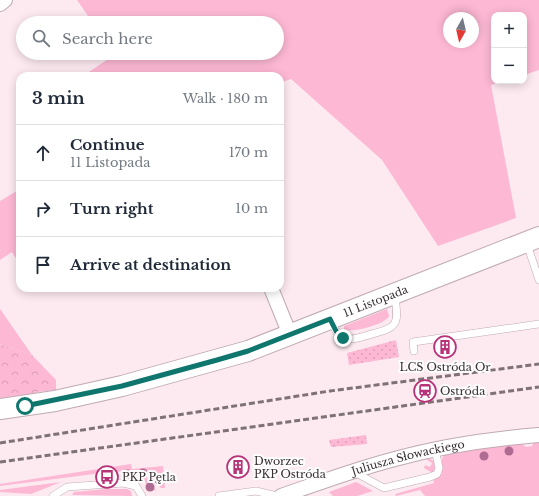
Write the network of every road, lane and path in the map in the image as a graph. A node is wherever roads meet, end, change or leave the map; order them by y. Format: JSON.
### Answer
{"nodes":[{"id":1,"x":6,"y":0,"type":"edge"},
{"id":2,"x":0,"y":4,"type":"edge"},
{"id":3,"x":533,"y":240,"type":"edge"},
{"id":4,"x":539,"y":280,"type":"edge"},
{"id":5,"x":273,"y":292,"type":"edge"},
{"id":6,"x":394,"y":294,"type":"junction"},
{"id":7,"x":330,"y":319,"type":"junction"},
{"id":8,"x":539,"y":324,"type":"edge"},
{"id":9,"x":290,"y":334,"type":"junction"},
{"id":10,"x":414,"y":351,"type":"dead end"},
{"id":11,"x":0,"y":409,"type":"edge"},
{"id":12,"x":539,"y":435,"type":"edge"},
{"id":13,"x":435,"y":450,"type":"junction"},
{"id":14,"x":353,"y":472,"type":"junction"},
{"id":15,"x":285,"y":495,"type":"edge"},
{"id":16,"x":53,"y":496,"type":"edge"},
{"id":17,"x":142,"y":496,"type":"edge"},
{"id":18,"x":219,"y":496,"type":"edge"}],
"edges":[{"from":1,"to":2,"type":"street"},
{"from":3,"to":4,"type":"lane"},
{"from":3,"to":6,"type":"main road","name":"11 Listopada"},
{"from":5,"to":9,"type":"street"},
{"from":6,"to":7,"type":"main road","name":"11 Listopada"},
{"from":6,"to":7,"type":"lane"},
{"from":7,"to":9,"type":"main road","name":"11 Listopada"},
{"from":8,"to":10,"type":"lane"},
{"from":9,"to":11,"type":"main road","name":"11 Listopada"},
{"from":12,"to":13,"type":"street","name":"Juliusza Słowackiego"},
{"from":13,"to":14,"type":"street","name":"Juliusza Słowackiego"},
{"from":13,"to":14,"type":"lane"},
{"from":14,"to":15,"type":"street","name":"Juliusza Słowackiego"},
{"from":15,"to":18,"type":"lane"},
{"from":16,"to":17,"type":"lane"}]}
